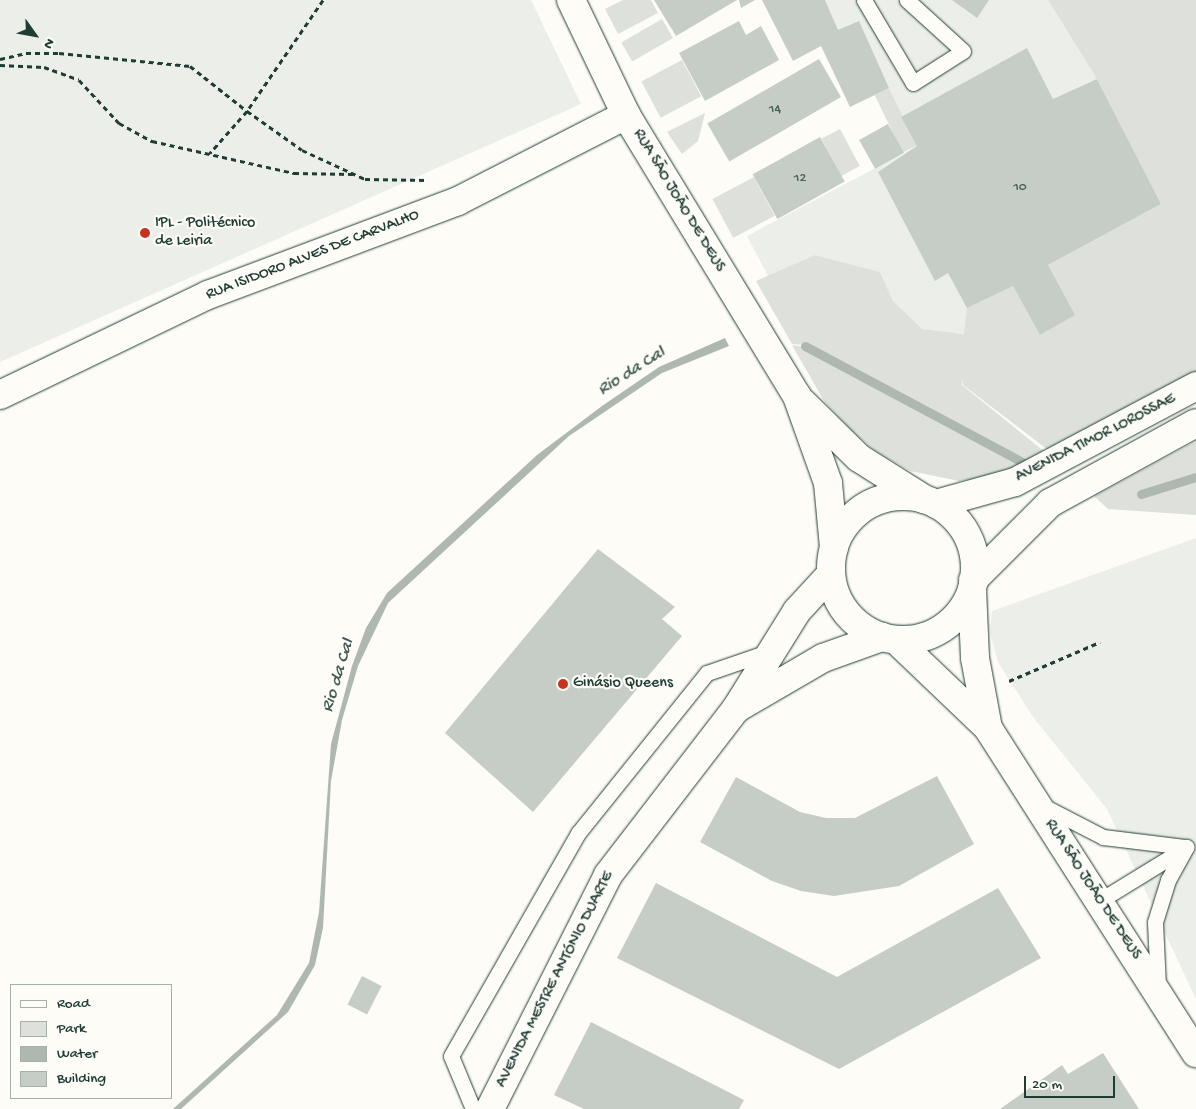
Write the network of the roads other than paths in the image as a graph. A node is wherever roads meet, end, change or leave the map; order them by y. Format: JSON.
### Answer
{"nodes":[{"id":1,"x":572,"y":0,"type":"edge"},
{"id":2,"x":864,"y":0,"type":"edge"},
{"id":3,"x":908,"y":0,"type":"edge"},
{"id":4,"x":626,"y":115,"type":"junction"},
{"id":5,"x":1196,"y":386,"type":"edge"},
{"id":6,"x":0,"y":395,"type":"edge"},
{"id":7,"x":797,"y":396,"type":"junction"},
{"id":8,"x":1196,"y":423,"type":"edge"},
{"id":9,"x":930,"y":502,"type":"junction"},
{"id":10,"x":834,"y":548,"type":"junction"},
{"id":11,"x":831,"y":574,"type":"junction"},
{"id":12,"x":972,"y":584,"type":"junction"},
{"id":13,"x":889,"y":638,"type":"junction"},
{"id":14,"x":772,"y":650,"type":"junction"},
{"id":15,"x":736,"y":709,"type":"junction"},
{"id":16,"x":988,"y":728,"type":"junction"},
{"id":17,"x":1036,"y":802,"type":"junction"},
{"id":18,"x":1186,"y":847,"type":"junction"},
{"id":19,"x":1099,"y":901,"type":"junction"},
{"id":20,"x":1158,"y":994,"type":"junction"},
{"id":21,"x":1196,"y":1053,"type":"edge"},
{"id":22,"x":473,"y":1109,"type":"edge"},
{"id":23,"x":490,"y":1109,"type":"edge"}],
"edges":[{"from":1,"to":4,"type":"street","name":"RUA SÃO JOÃO DE DEUS"},
{"from":2,"to":3,"type":"lane"},
{"from":4,"to":6,"type":"street","name":"RUA ISIDORO ALVES DE CARVALHO"},
{"from":4,"to":7,"type":"street","name":"RUA SÃO JOÃO DE DEUS"},
{"from":5,"to":9,"type":"street","name":"AVENIDA TIMOR LOROSSAE"},
{"from":7,"to":9,"type":"street"},
{"from":7,"to":10,"type":"street"},
{"from":8,"to":12,"type":"street","name":"AVENIDA TIMOR LOROSSAE"},
{"from":9,"to":10,"type":"street"},
{"from":9,"to":12,"type":"street"},
{"from":10,"to":11,"type":"street"},
{"from":11,"to":13,"type":"street"},
{"from":11,"to":14,"type":"street","name":"AVENIDA MESTRE ANTÓNIO DUARTE"},
{"from":12,"to":13,"type":"street"},
{"from":12,"to":16,"type":"street"},
{"from":13,"to":15,"type":"street"},
{"from":13,"to":16,"type":"street"},
{"from":14,"to":15,"type":"street","name":"AVENIDA MESTRE ANTÓNIO DUARTE"},
{"from":14,"to":22,"type":"lane"},
{"from":15,"to":23,"type":"street","name":"AVENIDA MESTRE ANTÓNIO DUARTE"},
{"from":16,"to":17,"type":"street","name":"RUA SÃO JOÃO DE DEUS"},
{"from":17,"to":18,"type":"lane"},
{"from":17,"to":19,"type":"street","name":"RUA SÃO JOÃO DE DEUS"},
{"from":18,"to":19,"type":"lane"},
{"from":18,"to":20,"type":"lane"},
{"from":19,"to":20,"type":"street","name":"RUA SÃO JOÃO DE DEUS"},
{"from":20,"to":21,"type":"street","name":"RUA SÃO JOÃO DE DEUS"}]}
